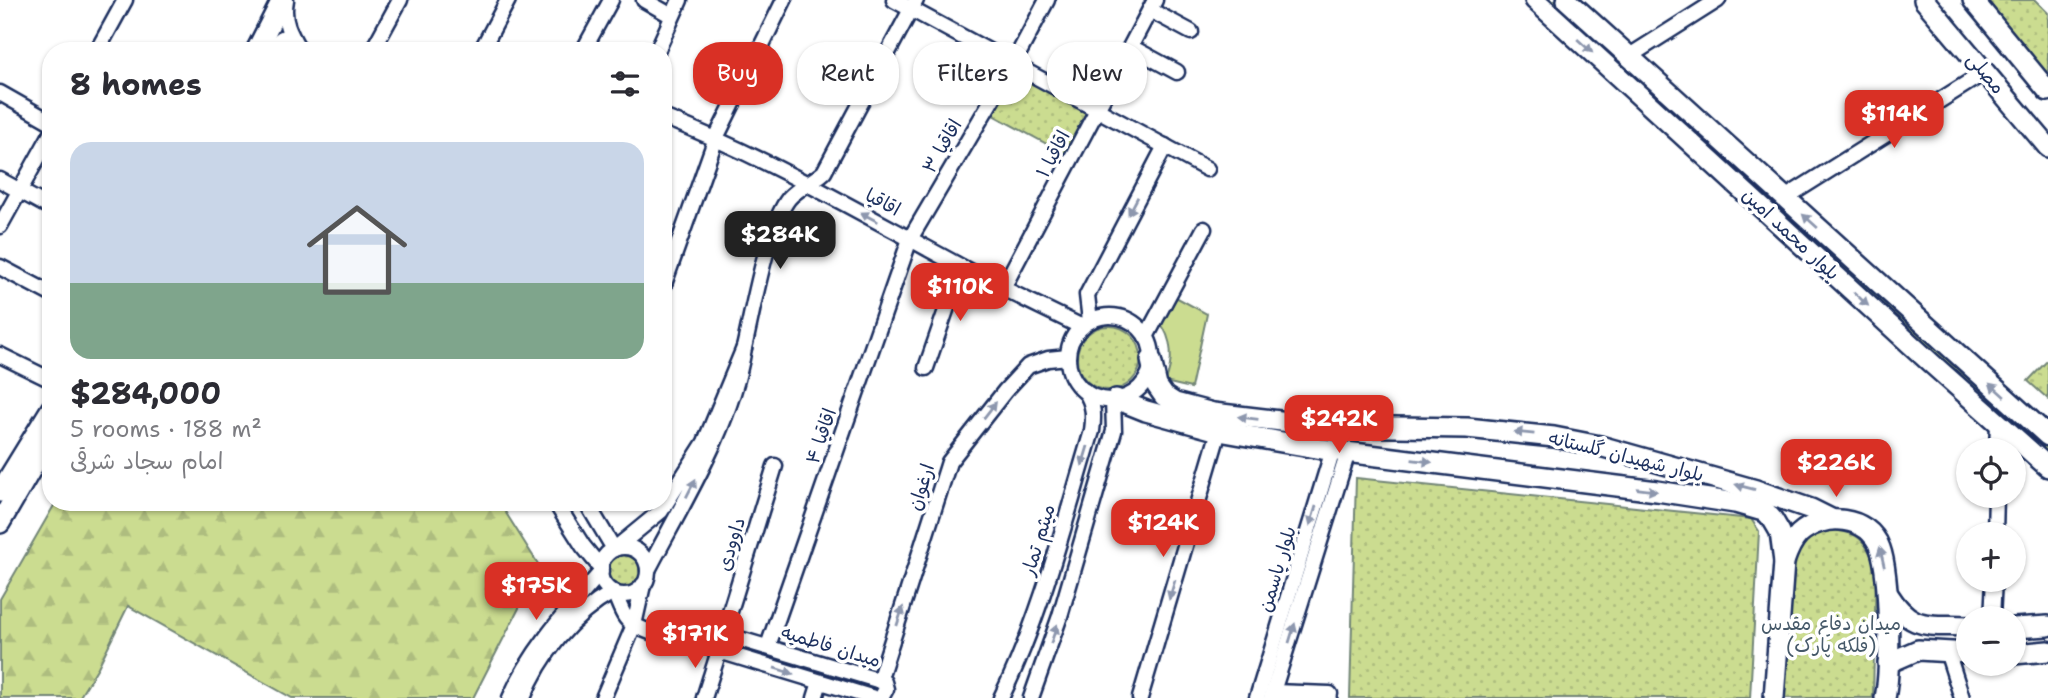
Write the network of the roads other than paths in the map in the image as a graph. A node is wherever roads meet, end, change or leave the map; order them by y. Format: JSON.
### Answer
{"nodes":[{"id":1,"x":125,"y":0,"type":"edge"},
{"id":2,"x":284,"y":0,"type":"edge"},
{"id":3,"x":400,"y":0,"type":"edge"},
{"id":4,"x":508,"y":0,"type":"edge"},
{"id":5,"x":611,"y":0,"type":"edge"},
{"id":6,"x":644,"y":0,"type":"edge"},
{"id":7,"x":680,"y":0,"type":"edge"},
{"id":8,"x":784,"y":0,"type":"edge"},
{"id":9,"x":894,"y":0,"type":"edge"},
{"id":10,"x":1047,"y":0,"type":"edge"},
{"id":11,"x":1535,"y":0,"type":"edge"},
{"id":12,"x":1567,"y":0,"type":"edge"},
{"id":13,"x":1718,"y":0,"type":"edge"},
{"id":14,"x":1924,"y":0,"type":"edge"},
{"id":15,"x":1973,"y":0,"type":"edge"},
{"id":16,"x":914,"y":4,"type":"edge"},
{"id":17,"x":1153,"y":5,"type":"edge"},
{"id":18,"x":672,"y":16,"type":"junction"},
{"id":19,"x":1191,"y":32,"type":"dead end"},
{"id":20,"x":291,"y":36,"type":"junction"},
{"id":21,"x":102,"y":42,"type":"edge"},
{"id":22,"x":269,"y":42,"type":"edge"},
{"id":23,"x":278,"y":42,"type":"edge"},
{"id":24,"x":295,"y":42,"type":"edge"},
{"id":25,"x":377,"y":42,"type":"edge"},
{"id":26,"x":486,"y":42,"type":"edge"},
{"id":27,"x":588,"y":42,"type":"edge"},
{"id":28,"x":661,"y":42,"type":"edge"},
{"id":29,"x":977,"y":42,"type":"edge"},
{"id":30,"x":1025,"y":42,"type":"edge"},
{"id":31,"x":1134,"y":42,"type":"edge"},
{"id":32,"x":1147,"y":56,"type":"edge"},
{"id":33,"x":1628,"y":57,"type":"junction"},
{"id":34,"x":1177,"y":72,"type":"dead end"},
{"id":35,"x":1985,"y":72,"type":"junction"},
{"id":36,"x":1033,"y":75,"type":"edge"},
{"id":37,"x":2048,"y":91,"type":"edge"},
{"id":38,"x":0,"y":93,"type":"edge"},
{"id":39,"x":989,"y":105,"type":"edge"},
{"id":40,"x":1101,"y":105,"type":"edge"},
{"id":41,"x":1098,"y":110,"type":"junction"},
{"id":42,"x":42,"y":117,"type":"edge"},
{"id":43,"x":672,"y":121,"type":"edge"},
{"id":44,"x":716,"y":138,"type":"junction"},
{"id":45,"x":1165,"y":146,"type":"junction"},
{"id":46,"x":2048,"y":147,"type":"edge"},
{"id":47,"x":42,"y":151,"type":"edge"},
{"id":48,"x":1207,"y":169,"type":"dead end"},
{"id":49,"x":0,"y":180,"type":"edge"},
{"id":50,"x":807,"y":184,"type":"junction"},
{"id":51,"x":20,"y":191,"type":"junction"},
{"id":52,"x":1785,"y":198,"type":"junction"},
{"id":53,"x":42,"y":203,"type":"edge"},
{"id":54,"x":0,"y":226,"type":"edge"},
{"id":55,"x":1204,"y":229,"type":"dead end"},
{"id":56,"x":910,"y":239,"type":"junction"},
{"id":57,"x":672,"y":263,"type":"edge"},
{"id":58,"x":0,"y":267,"type":"edge"},
{"id":59,"x":961,"y":267,"type":"junction"},
{"id":60,"x":1003,"y":288,"type":"junction"},
{"id":61,"x":42,"y":289,"type":"edge"},
{"id":62,"x":1086,"y":324,"type":"junction"},
{"id":63,"x":1146,"y":337,"type":"junction"},
{"id":64,"x":744,"y":348,"type":"junction"},
{"id":65,"x":0,"y":355,"type":"edge"},
{"id":66,"x":1068,"y":357,"type":"junction"},
{"id":67,"x":1151,"y":360,"type":"junction"},
{"id":68,"x":926,"y":368,"type":"dead end"},
{"id":69,"x":42,"y":376,"type":"edge"},
{"id":70,"x":1085,"y":391,"type":"junction"},
{"id":71,"x":1115,"y":399,"type":"junction"},
{"id":72,"x":42,"y":424,"type":"edge"},
{"id":73,"x":1998,"y":424,"type":"junction"},
{"id":74,"x":1219,"y":430,"type":"junction"},
{"id":75,"x":2048,"y":436,"type":"edge"},
{"id":76,"x":1997,"y":438,"type":"edge"},
{"id":77,"x":42,"y":451,"type":"edge"},
{"id":78,"x":1340,"y":451,"type":"junction"},
{"id":79,"x":775,"y":466,"type":"dead end"},
{"id":80,"x":2048,"y":467,"type":"edge"},
{"id":81,"x":1333,"y":476,"type":"junction"},
{"id":82,"x":0,"y":492,"type":"edge"},
{"id":83,"x":672,"y":494,"type":"edge"},
{"id":84,"x":561,"y":511,"type":"edge"},
{"id":85,"x":592,"y":511,"type":"edge"},
{"id":86,"x":661,"y":511,"type":"edge"},
{"id":87,"x":1831,"y":519,"type":"junction"},
{"id":88,"x":0,"y":523,"type":"edge"},
{"id":89,"x":615,"y":549,"type":"junction"},
{"id":90,"x":1784,"y":562,"type":"junction"},
{"id":91,"x":601,"y":570,"type":"junction"},
{"id":92,"x":648,"y":570,"type":"junction"},
{"id":93,"x":643,"y":585,"type":"junction"},
{"id":94,"x":613,"y":592,"type":"junction"},
{"id":95,"x":1888,"y":594,"type":"junction"},
{"id":96,"x":634,"y":625,"type":"junction"},
{"id":97,"x":1956,"y":625,"type":"edge"},
{"id":98,"x":2048,"y":625,"type":"edge"},
{"id":99,"x":2026,"y":627,"type":"edge"},
{"id":100,"x":723,"y":634,"type":"junction"},
{"id":101,"x":768,"y":646,"type":"junction"},
{"id":102,"x":718,"y":650,"type":"junction"},
{"id":103,"x":1947,"y":651,"type":"junction"},
{"id":104,"x":2048,"y":651,"type":"edge"},
{"id":105,"x":1956,"y":652,"type":"edge"},
{"id":106,"x":2026,"y":653,"type":"edge"},
{"id":107,"x":1888,"y":663,"type":"junction"},
{"id":108,"x":820,"y":681,"type":"junction"},
{"id":109,"x":879,"y":681,"type":"junction"},
{"id":110,"x":1330,"y":694,"type":"dead end"},
{"id":111,"x":1272,"y":695,"type":"edge"},
{"id":112,"x":1293,"y":696,"type":"edge"},
{"id":113,"x":510,"y":698,"type":"edge"},
{"id":114,"x":523,"y":698,"type":"edge"},
{"id":115,"x":603,"y":698,"type":"edge"},
{"id":116,"x":704,"y":698,"type":"edge"},
{"id":117,"x":815,"y":698,"type":"edge"},
{"id":118,"x":874,"y":698,"type":"edge"},
{"id":119,"x":881,"y":698,"type":"edge"},
{"id":120,"x":1001,"y":698,"type":"edge"},
{"id":121,"x":1031,"y":698,"type":"edge"},
{"id":122,"x":1140,"y":698,"type":"edge"},
{"id":123,"x":1258,"y":698,"type":"edge"},
{"id":124,"x":1774,"y":698,"type":"edge"},
{"id":125,"x":1885,"y":698,"type":"edge"},
{"id":126,"x":1962,"y":698,"type":"edge"}],
"edges":[{"from":1,"to":21,"type":"street"},
{"from":2,"to":20,"type":"street"},
{"from":2,"to":22,"type":"main road"},
{"from":3,"to":25,"type":"street"},
{"from":4,"to":26,"type":"street"},
{"from":5,"to":27,"type":"street"},
{"from":6,"to":18,"type":"street"},
{"from":7,"to":18,"type":"street"},
{"from":8,"to":44,"type":"street"},
{"from":9,"to":16,"type":"street"},
{"from":10,"to":30,"type":"street","name":"اقاقیا ۳"},
{"from":11,"to":73,"type":"main road","name":"بلوار محمد امین","one_way":true},
{"from":12,"to":33,"type":"main road","name":"بلوار محمد امین"},
{"from":13,"to":33,"type":"street"},
{"from":14,"to":35,"type":"main road","name":"مصلی"},
{"from":15,"to":37,"type":"main road"},
{"from":16,"to":29,"type":"street"},
{"from":16,"to":50,"type":"street"},
{"from":17,"to":19,"type":"street"},
{"from":17,"to":31,"type":"street","name":"اقاقیا ۱"},
{"from":18,"to":28,"type":"street"},
{"from":20,"to":23,"type":"street"},
{"from":20,"to":24,"type":"street"},
{"from":32,"to":34,"type":"street"},
{"from":33,"to":52,"type":"main road","name":"بلوار محمد امین"},
{"from":35,"to":46,"type":"main road","name":"مصلی"},
{"from":35,"to":52,"type":"street"},
{"from":36,"to":41,"type":"street"},
{"from":38,"to":42,"type":"street"},
{"from":39,"to":56,"type":"street","name":"اقاقیا ۳"},
{"from":40,"to":41,"type":"street","name":"اقاقیا ۱"},
{"from":41,"to":45,"type":"street"},
{"from":41,"to":60,"type":"street","name":"اقاقیا ۱"},
{"from":43,"to":44,"type":"street","name":"اقاقیا"},
{"from":44,"to":50,"type":"street","name":"اقاقیا"},
{"from":44,"to":57,"type":"street"},
{"from":45,"to":48,"type":"street"},
{"from":45,"to":62,"type":"street","one_way":true},
{"from":47,"to":51,"type":"street"},
{"from":49,"to":51,"type":"street"},
{"from":56,"to":50,"type":"street","name":"اقاقیا","one_way":true},
{"from":50,"to":64,"type":"street"},
{"from":51,"to":53,"type":"street"},
{"from":51,"to":54,"type":"street"},
{"from":75,"to":52,"type":"main road","name":"بلوار محمد امین","one_way":true},
{"from":55,"to":63,"type":"street"},
{"from":56,"to":59,"type":"street","name":"اقاقیا"},
{"from":56,"to":101,"type":"street","name":"اقاقیا ۴"},
{"from":58,"to":61,"type":"street"},
{"from":59,"to":60,"type":"street","name":"اقاقیا"},
{"from":59,"to":68,"type":"street"},
{"from":60,"to":62,"type":"street","name":"اقاقیا"},
{"from":62,"to":63,"type":"street"},
{"from":62,"to":66,"type":"street"},
{"from":63,"to":67,"type":"street"},
{"from":64,"to":83,"type":"street"},
{"from":92,"to":64,"type":"street","one_way":true},
{"from":65,"to":69,"type":"street"},
{"from":66,"to":70,"type":"street"},
{"from":109,"to":66,"type":"street","name":"ارغوان","one_way":true},
{"from":67,"to":71,"type":"street"},
{"from":87,"to":67,"type":"main road","name":"بلوار شهیدان گلستانه","one_way":true},
{"from":70,"to":71,"type":"street"},
{"from":70,"to":120,"type":"street","name":"میثم تمار","one_way":true},
{"from":71,"to":74,"type":"main road","name":"بلوار شهیدان گلستانه"},
{"from":121,"to":71,"type":"street","one_way":true},
{"from":72,"to":82,"type":"main road"},
{"from":73,"to":76,"type":"street"},
{"from":73,"to":80,"type":"main road","name":"بلوار محمد امین"},
{"from":74,"to":78,"type":"main road","name":"بلوار شهیدان گلستانه"},
{"from":74,"to":122,"type":"street","one_way":true},
{"from":77,"to":88,"type":"main road"},
{"from":78,"to":81,"type":"street","name":"بلوار یاسمن"},
{"from":78,"to":90,"type":"main road","name":"بلوار شهیدان گلستانه","one_way":true},
{"from":79,"to":100,"type":"street","name":"داوودی"},
{"from":111,"to":81,"type":"street","name":"بلوار یاسمن","one_way":true},
{"from":81,"to":123,"type":"street","name":"بلوار یاسمن","one_way":true},
{"from":84,"to":91,"type":"street"},
{"from":85,"to":89,"type":"street"},
{"from":86,"to":89,"type":"street"},
{"from":87,"to":90,"type":"main road"},
{"from":95,"to":87,"type":"main road","one_way":true},
{"from":89,"to":91,"type":"street"},
{"from":89,"to":92,"type":"street"},
{"from":90,"to":124,"type":"main road"},
{"from":91,"to":94,"type":"street"},
{"from":91,"to":113,"type":"street"},
{"from":92,"to":93,"type":"street"},
{"from":93,"to":94,"type":"street"},
{"from":93,"to":96,"type":"street"},
{"from":94,"to":96,"type":"street"},
{"from":94,"to":114,"type":"street"},
{"from":95,"to":97,"type":"main road"},
{"from":95,"to":107,"type":"main road"},
{"from":96,"to":102,"type":"street","name":"میدان فاطمیه"},
{"from":96,"to":115,"type":"street"},
{"from":98,"to":99,"type":"main road"},
{"from":100,"to":101,"type":"street","name":"میدان فاطمیه"},
{"from":100,"to":102,"type":"street"},
{"from":101,"to":109,"type":"street","name":"میدان فاطمیه"},
{"from":102,"to":108,"type":"street","name":"میدان فاطمیه","one_way":true},
{"from":102,"to":116,"type":"street"},
{"from":103,"to":105,"type":"main road"},
{"from":103,"to":107,"type":"main road"},
{"from":103,"to":126,"type":"street"},
{"from":104,"to":106,"type":"main road"},
{"from":107,"to":125,"type":"main road"},
{"from":108,"to":117,"type":"street"},
{"from":108,"to":118,"type":"street","name":"میدان فاطمیه"},
{"from":109,"to":119,"type":"street","name":"میدان فاطمیه"},
{"from":110,"to":112,"type":"street"},
{"from":111,"to":112,"type":"street"}]}
